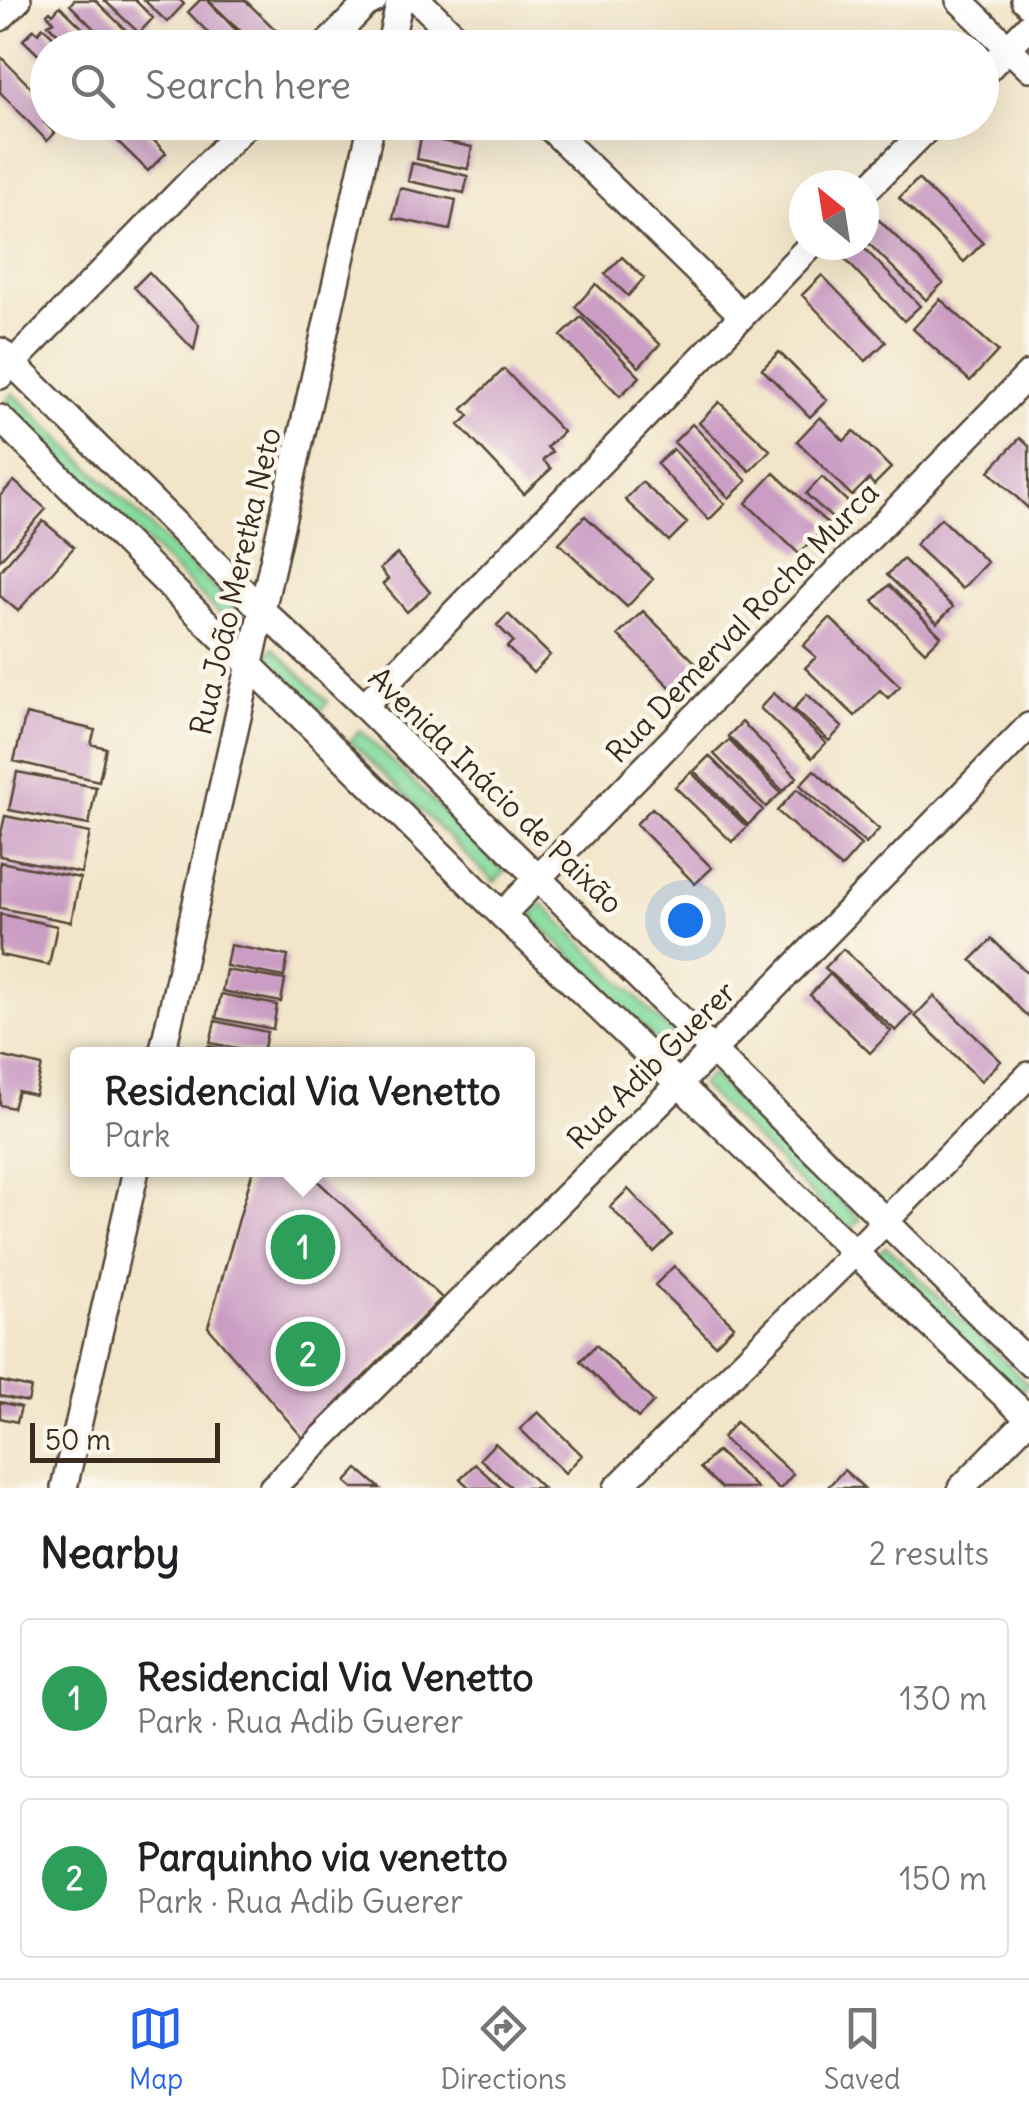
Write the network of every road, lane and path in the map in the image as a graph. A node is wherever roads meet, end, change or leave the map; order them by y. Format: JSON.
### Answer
{"nodes":[{"id":1,"x":18,"y":0,"type":"edge"},
{"id":2,"x":374,"y":0,"type":"edge"},
{"id":3,"x":400,"y":0,"type":"edge"},
{"id":4,"x":418,"y":0,"type":"edge"},
{"id":5,"x":959,"y":0,"type":"edge"},
{"id":6,"x":0,"y":18,"type":"edge"},
{"id":7,"x":1029,"y":26,"type":"edge"},
{"id":8,"x":341,"y":30,"type":"edge"},
{"id":9,"x":393,"y":30,"type":"edge"},
{"id":10,"x":448,"y":30,"type":"edge"},
{"id":11,"x":990,"y":30,"type":"edge"},
{"id":12,"x":999,"y":39,"type":"edge"},
{"id":13,"x":1008,"y":48,"type":"junction"},
{"id":14,"x":999,"y":57,"type":"edge"},
{"id":15,"x":1029,"y":68,"type":"edge"},
{"id":16,"x":231,"y":140,"type":"edge"},
{"id":17,"x":368,"y":140,"type":"edge"},
{"id":18,"x":562,"y":140,"type":"edge"},
{"id":19,"x":916,"y":140,"type":"edge"},
{"id":20,"x":879,"y":177,"type":"edge"},
{"id":21,"x":796,"y":260,"type":"edge"},
{"id":22,"x":741,"y":314,"type":"junction"},
{"id":23,"x":4,"y":363,"type":"edge"},
{"id":24,"x":1029,"y":374,"type":"edge"},
{"id":25,"x":0,"y":418,"type":"edge"},
{"id":26,"x":262,"y":610,"type":"junction"},
{"id":27,"x":250,"y":666,"type":"junction"},
{"id":28,"x":364,"y":706,"type":"junction"},
{"id":29,"x":1029,"y":726,"type":"edge"},
{"id":30,"x":538,"y":878,"type":"junction"},
{"id":31,"x":502,"y":915,"type":"junction"},
{"id":32,"x":164,"y":1047,"type":"edge"},
{"id":33,"x":713,"y":1050,"type":"junction"},
{"id":34,"x":1029,"y":1074,"type":"edge"},
{"id":35,"x":678,"y":1084,"type":"junction"},
{"id":36,"x":134,"y":1177,"type":"edge"},
{"id":37,"x":886,"y":1220,"type":"junction"},
{"id":38,"x":855,"y":1252,"type":"junction"},
{"id":39,"x":1029,"y":1362,"type":"edge"},
{"id":40,"x":1029,"y":1419,"type":"edge"},
{"id":41,"x":64,"y":1488,"type":"edge"},
{"id":42,"x":272,"y":1488,"type":"edge"},
{"id":43,"x":617,"y":1488,"type":"edge"},
{"id":44,"x":961,"y":1488,"type":"edge"}],
"edges":[{"from":1,"to":6,"type":"street"},
{"from":2,"to":8,"type":"street"},
{"from":3,"to":9,"type":"street"},
{"from":4,"to":10,"type":"street"},
{"from":5,"to":11,"type":"street"},
{"from":7,"to":13,"type":"street"},
{"from":12,"to":13,"type":"street"},
{"from":13,"to":14,"type":"street"},
{"from":13,"to":15,"type":"street"},
{"from":16,"to":23,"type":"street"},
{"from":17,"to":26,"type":"street","name":"Rua João Meretka Neto"},
{"from":18,"to":22,"type":"street"},
{"from":19,"to":20,"type":"street"},
{"from":21,"to":22,"type":"street"},
{"from":22,"to":28,"type":"street"},
{"from":23,"to":26,"type":"street","name":"Avenida Inácio de Paixão"},
{"from":24,"to":30,"type":"street","name":"Rua Demerval Rocha Murca"},
{"from":25,"to":27,"type":"street"},
{"from":26,"to":27,"type":"street","name":"Rua João Meretka Neto"},
{"from":26,"to":28,"type":"street","name":"Avenida Inácio de Paixão"},
{"from":27,"to":31,"type":"street"},
{"from":27,"to":32,"type":"street","name":"Rua João Meretka Neto"},
{"from":28,"to":30,"type":"street","name":"Avenida Inácio de Paixão"},
{"from":29,"to":33,"type":"street","name":"Rua Adib Guerer"},
{"from":30,"to":31,"type":"street","name":"Rua Demerval Rocha Murca"},
{"from":30,"to":33,"type":"street","name":"Avenida Inácio de Paixão"},
{"from":31,"to":35,"type":"street"},
{"from":33,"to":35,"type":"street","name":"Rua Adib Guerer"},
{"from":33,"to":37,"type":"street","name":"Avenida Inácio de Paixão"},
{"from":34,"to":37,"type":"street"},
{"from":35,"to":38,"type":"street"},
{"from":35,"to":42,"type":"street","name":"Rua Adib Guerer"},
{"from":36,"to":41,"type":"street"},
{"from":37,"to":38,"type":"street"},
{"from":37,"to":39,"type":"street","name":"Avenida Inácio de Paixão"},
{"from":38,"to":40,"type":"street"},
{"from":38,"to":43,"type":"street"},
{"from":40,"to":44,"type":"street"}]}
